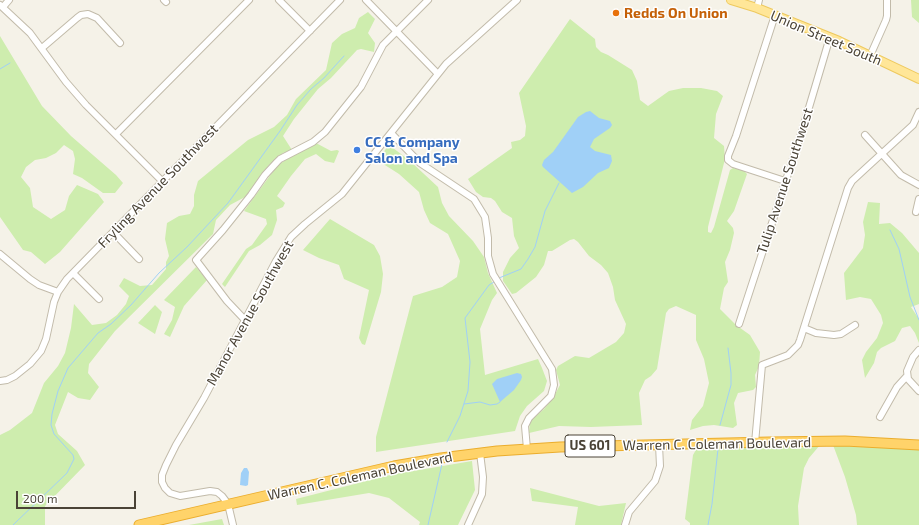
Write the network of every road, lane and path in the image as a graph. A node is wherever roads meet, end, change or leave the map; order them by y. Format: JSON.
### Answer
{"nodes":[{"id":1,"x":9,"y":0,"type":"edge"},
{"id":2,"x":249,"y":0,"type":"edge"},
{"id":3,"x":279,"y":0,"type":"edge"},
{"id":4,"x":340,"y":0,"type":"edge"},
{"id":5,"x":366,"y":0,"type":"edge"},
{"id":6,"x":428,"y":0,"type":"edge"},
{"id":7,"x":517,"y":0,"type":"edge"},
{"id":8,"x":731,"y":0,"type":"edge"},
{"id":9,"x":760,"y":0,"type":"edge"},
{"id":10,"x":887,"y":0,"type":"edge"},
{"id":11,"x":1,"y":6,"type":"edge"},
{"id":12,"x":757,"y":8,"type":"junction"},
{"id":13,"x":775,"y":15,"type":"junction"},
{"id":14,"x":310,"y":31,"type":"junction"},
{"id":15,"x":396,"y":31,"type":"junction"},
{"id":16,"x":830,"y":37,"type":"junction"},
{"id":17,"x":120,"y":43,"type":"dead end"},
{"id":18,"x":42,"y":48,"type":"junction"},
{"id":19,"x":870,"y":56,"type":"junction"},
{"id":20,"x":437,"y":74,"type":"junction"},
{"id":21,"x":919,"y":78,"type":"edge"},
{"id":22,"x":919,"y":112,"type":"edge"},
{"id":23,"x":391,"y":132,"type":"junction"},
{"id":24,"x":116,"y":134,"type":"junction"},
{"id":25,"x":865,"y":135,"type":"dead end"},
{"id":26,"x":882,"y":154,"type":"junction"},
{"id":27,"x":162,"y":181,"type":"junction"},
{"id":28,"x":785,"y":181,"type":"junction"},
{"id":29,"x":919,"y":185,"type":"edge"},
{"id":30,"x":919,"y":199,"type":"edge"},
{"id":31,"x":916,"y":212,"type":"dead end"},
{"id":32,"x":113,"y":232,"type":"junction"},
{"id":33,"x":0,"y":254,"type":"edge"},
{"id":34,"x":139,"y":258,"type":"dead end"},
{"id":35,"x":73,"y":273,"type":"junction"},
{"id":36,"x":58,"y":292,"type":"junction"},
{"id":37,"x":100,"y":299,"type":"dead end"},
{"id":38,"x":246,"y":320,"type":"junction"},
{"id":39,"x":740,"y":324,"type":"dead end"},
{"id":40,"x":855,"y":326,"type":"dead end"},
{"id":41,"x":804,"y":328,"type":"junction"},
{"id":42,"x":919,"y":350,"type":"edge"},
{"id":43,"x":907,"y":376,"type":"junction"},
{"id":44,"x":0,"y":381,"type":"edge"},
{"id":45,"x":919,"y":391,"type":"edge"},
{"id":46,"x":880,"y":417,"type":"dead end"},
{"id":47,"x":756,"y":443,"type":"junction"},
{"id":48,"x":919,"y":444,"type":"edge"},
{"id":49,"x":659,"y":445,"type":"junction"},
{"id":50,"x":527,"y":449,"type":"junction"},
{"id":51,"x":480,"y":453,"type":"junction"},
{"id":52,"x":228,"y":504,"type":"junction"},
{"id":53,"x":139,"y":525,"type":"edge"},
{"id":54,"x":233,"y":525,"type":"edge"},
{"id":55,"x":468,"y":525,"type":"edge"},
{"id":56,"x":625,"y":525,"type":"edge"}],
"edges":[{"from":1,"to":11,"type":"street"},
{"from":2,"to":24,"type":"street"},
{"from":3,"to":14,"type":"street"},
{"from":4,"to":14,"type":"street","name":"Fryling Avenue Southwest"},
{"from":5,"to":15,"type":"street"},
{"from":6,"to":15,"type":"street"},
{"from":7,"to":20,"type":"street","name":"Manor Avenue Southwest"},
{"from":8,"to":12,"type":"main road","name":"Union Street South"},
{"from":9,"to":12,"type":"street"},
{"from":10,"to":19,"type":"street"},
{"from":11,"to":18,"type":"street"},
{"from":12,"to":13,"type":"main road","name":"Union Street South"},
{"from":13,"to":16,"type":"main road","name":"Union Street South"},
{"from":13,"to":28,"type":"street"},
{"from":14,"to":27,"type":"street","name":"Fryling Avenue Southwest"},
{"from":15,"to":20,"type":"street"},
{"from":15,"to":38,"type":"street"},
{"from":16,"to":19,"type":"main road","name":"Union Street South"},
{"from":16,"to":28,"type":"street","name":"Tulip Avenue Southwest"},
{"from":17,"to":18,"type":"street"},
{"from":18,"to":24,"type":"street"},
{"from":19,"to":21,"type":"main road","name":"Union Street South"},
{"from":20,"to":23,"type":"street","name":"Manor Avenue Southwest"},
{"from":22,"to":26,"type":"street"},
{"from":23,"to":38,"type":"street","name":"Manor Avenue Southwest"},
{"from":23,"to":50,"type":"street"},
{"from":24,"to":27,"type":"street"},
{"from":25,"to":26,"type":"street"},
{"from":26,"to":29,"type":"street"},
{"from":26,"to":41,"type":"street"},
{"from":27,"to":32,"type":"street","name":"Fryling Avenue Southwest"},
{"from":28,"to":39,"type":"street","name":"Tulip Avenue Southwest"},
{"from":30,"to":31,"type":"street"},
{"from":32,"to":34,"type":"street"},
{"from":32,"to":35,"type":"street","name":"Fryling Avenue Southwest"},
{"from":33,"to":36,"type":"street"},
{"from":35,"to":36,"type":"street","name":"Fryling Avenue Southwest"},
{"from":35,"to":37,"type":"street"},
{"from":36,"to":44,"type":"street","name":"Fryling Avenue Southwest"},
{"from":38,"to":52,"type":"street","name":"Manor Avenue Southwest"},
{"from":40,"to":41,"type":"street"},
{"from":41,"to":47,"type":"street"},
{"from":42,"to":43,"type":"street"},
{"from":43,"to":45,"type":"street"},
{"from":43,"to":46,"type":"street"},
{"from":47,"to":48,"type":"highway","name":"Warren C. Coleman Boulevard","number":"US 601"},
{"from":47,"to":49,"type":"highway","name":"Warren C. Coleman Boulevard","number":"US 601"},
{"from":49,"to":50,"type":"highway","name":"Warren C. Coleman Boulevard","number":"US 601"},
{"from":49,"to":56,"type":"street"},
{"from":50,"to":51,"type":"highway","name":"Warren C. Coleman Boulevard","number":"US 601"},
{"from":51,"to":52,"type":"highway","name":"Warren C. Coleman Boulevard","number":"US 601"},
{"from":51,"to":55,"type":"street"},
{"from":52,"to":53,"type":"highway","name":"Warren C. Coleman Boulevard","number":"US 601"},
{"from":52,"to":54,"type":"street"}]}
